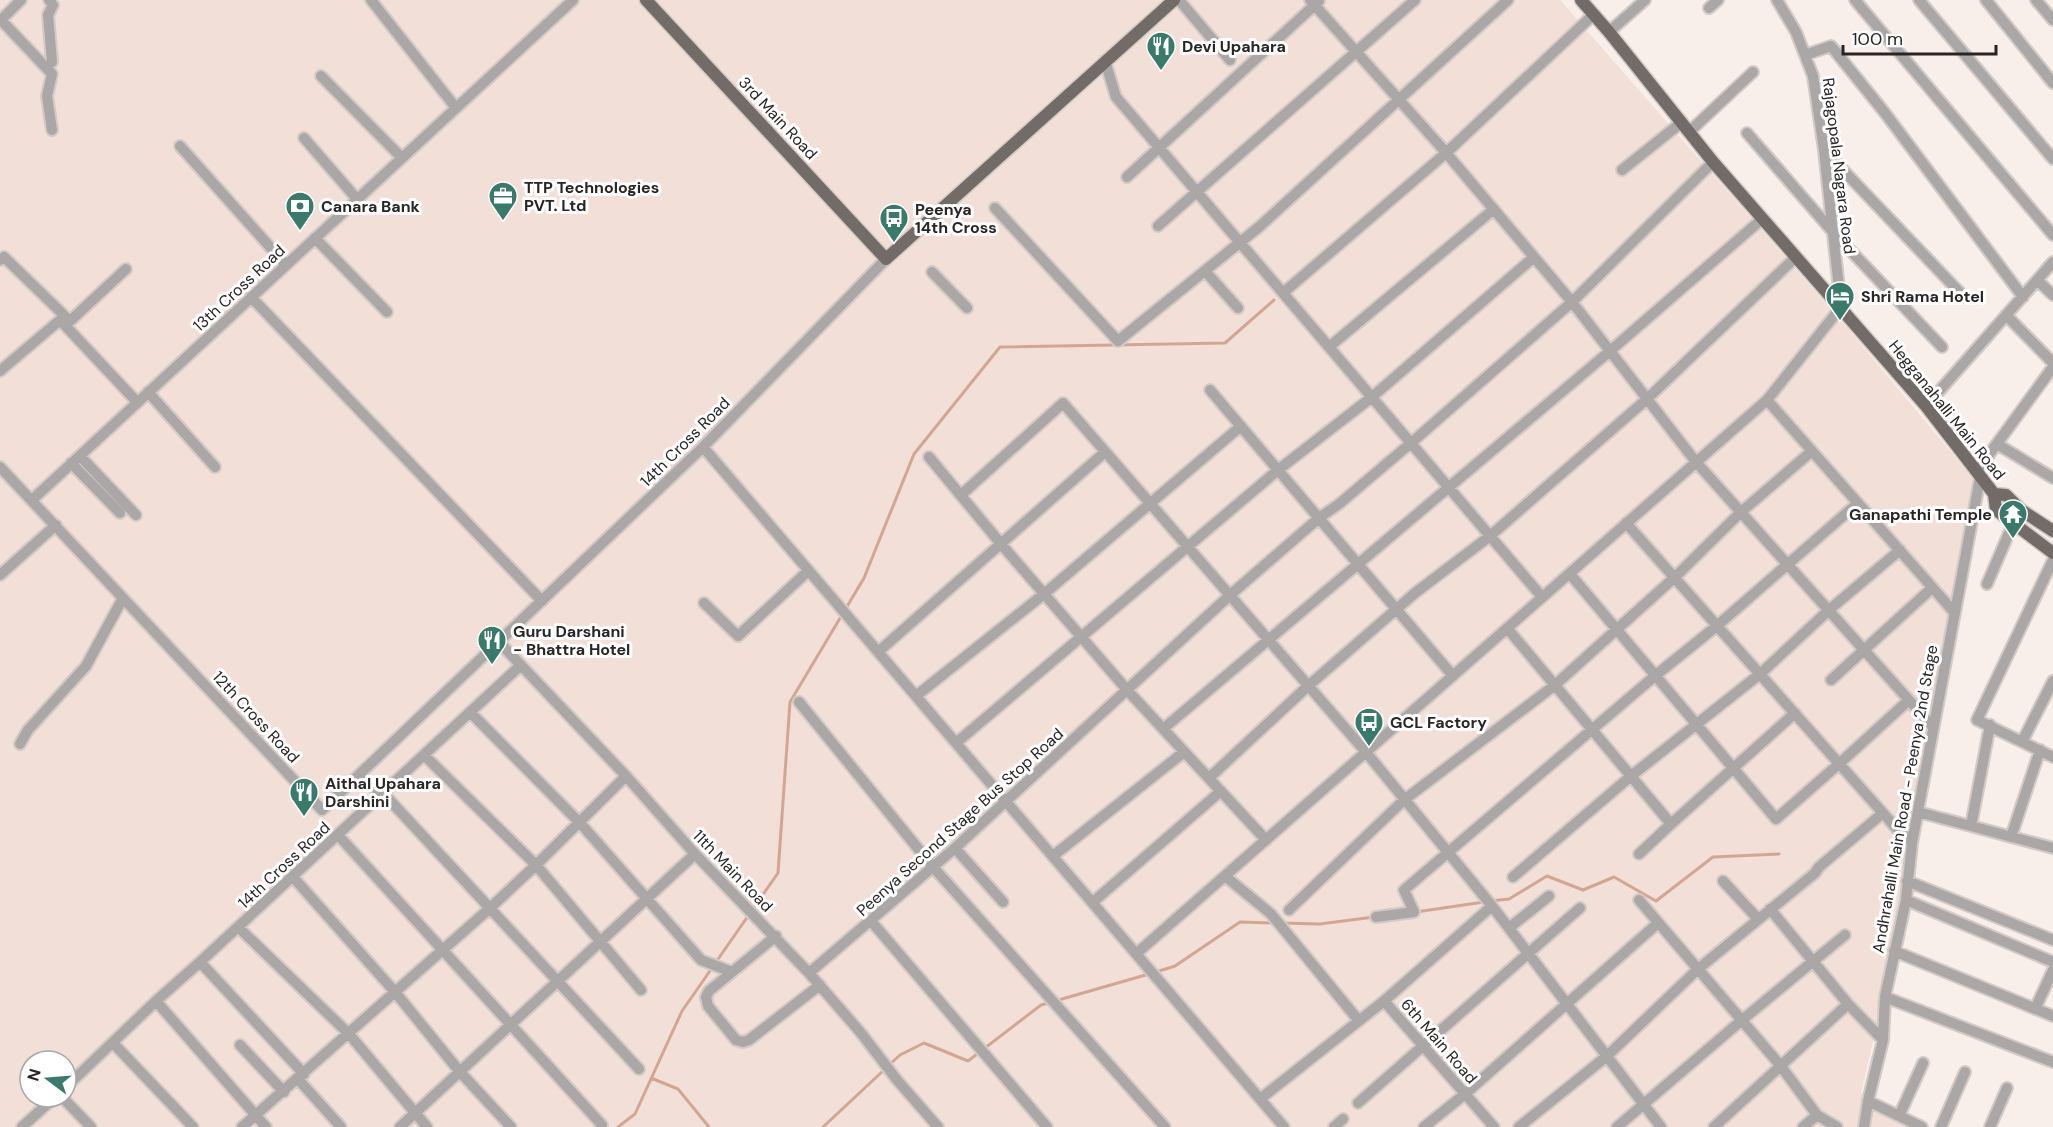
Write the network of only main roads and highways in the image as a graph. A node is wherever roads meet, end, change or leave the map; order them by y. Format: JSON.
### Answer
{"nodes":[{"id":1,"x":646,"y":0,"type":"edge"},
{"id":2,"x":1174,"y":0,"type":"edge"},
{"id":3,"x":1581,"y":0,"type":"edge"},
{"id":4,"x":1994,"y":495,"type":"junction"},
{"id":5,"x":2053,"y":531,"type":"edge"},
{"id":6,"x":2053,"y":553,"type":"edge"}],
"edges":[{"from":1,"to":2,"type":"main road","name":"3rd Main Road"},
{"from":3,"to":4,"type":"main road","name":"Hegganahalli Main Road"},
{"from":4,"to":5,"type":"main road"},
{"from":4,"to":6,"type":"main road","name":"Hegganahalli Main Road"}]}
